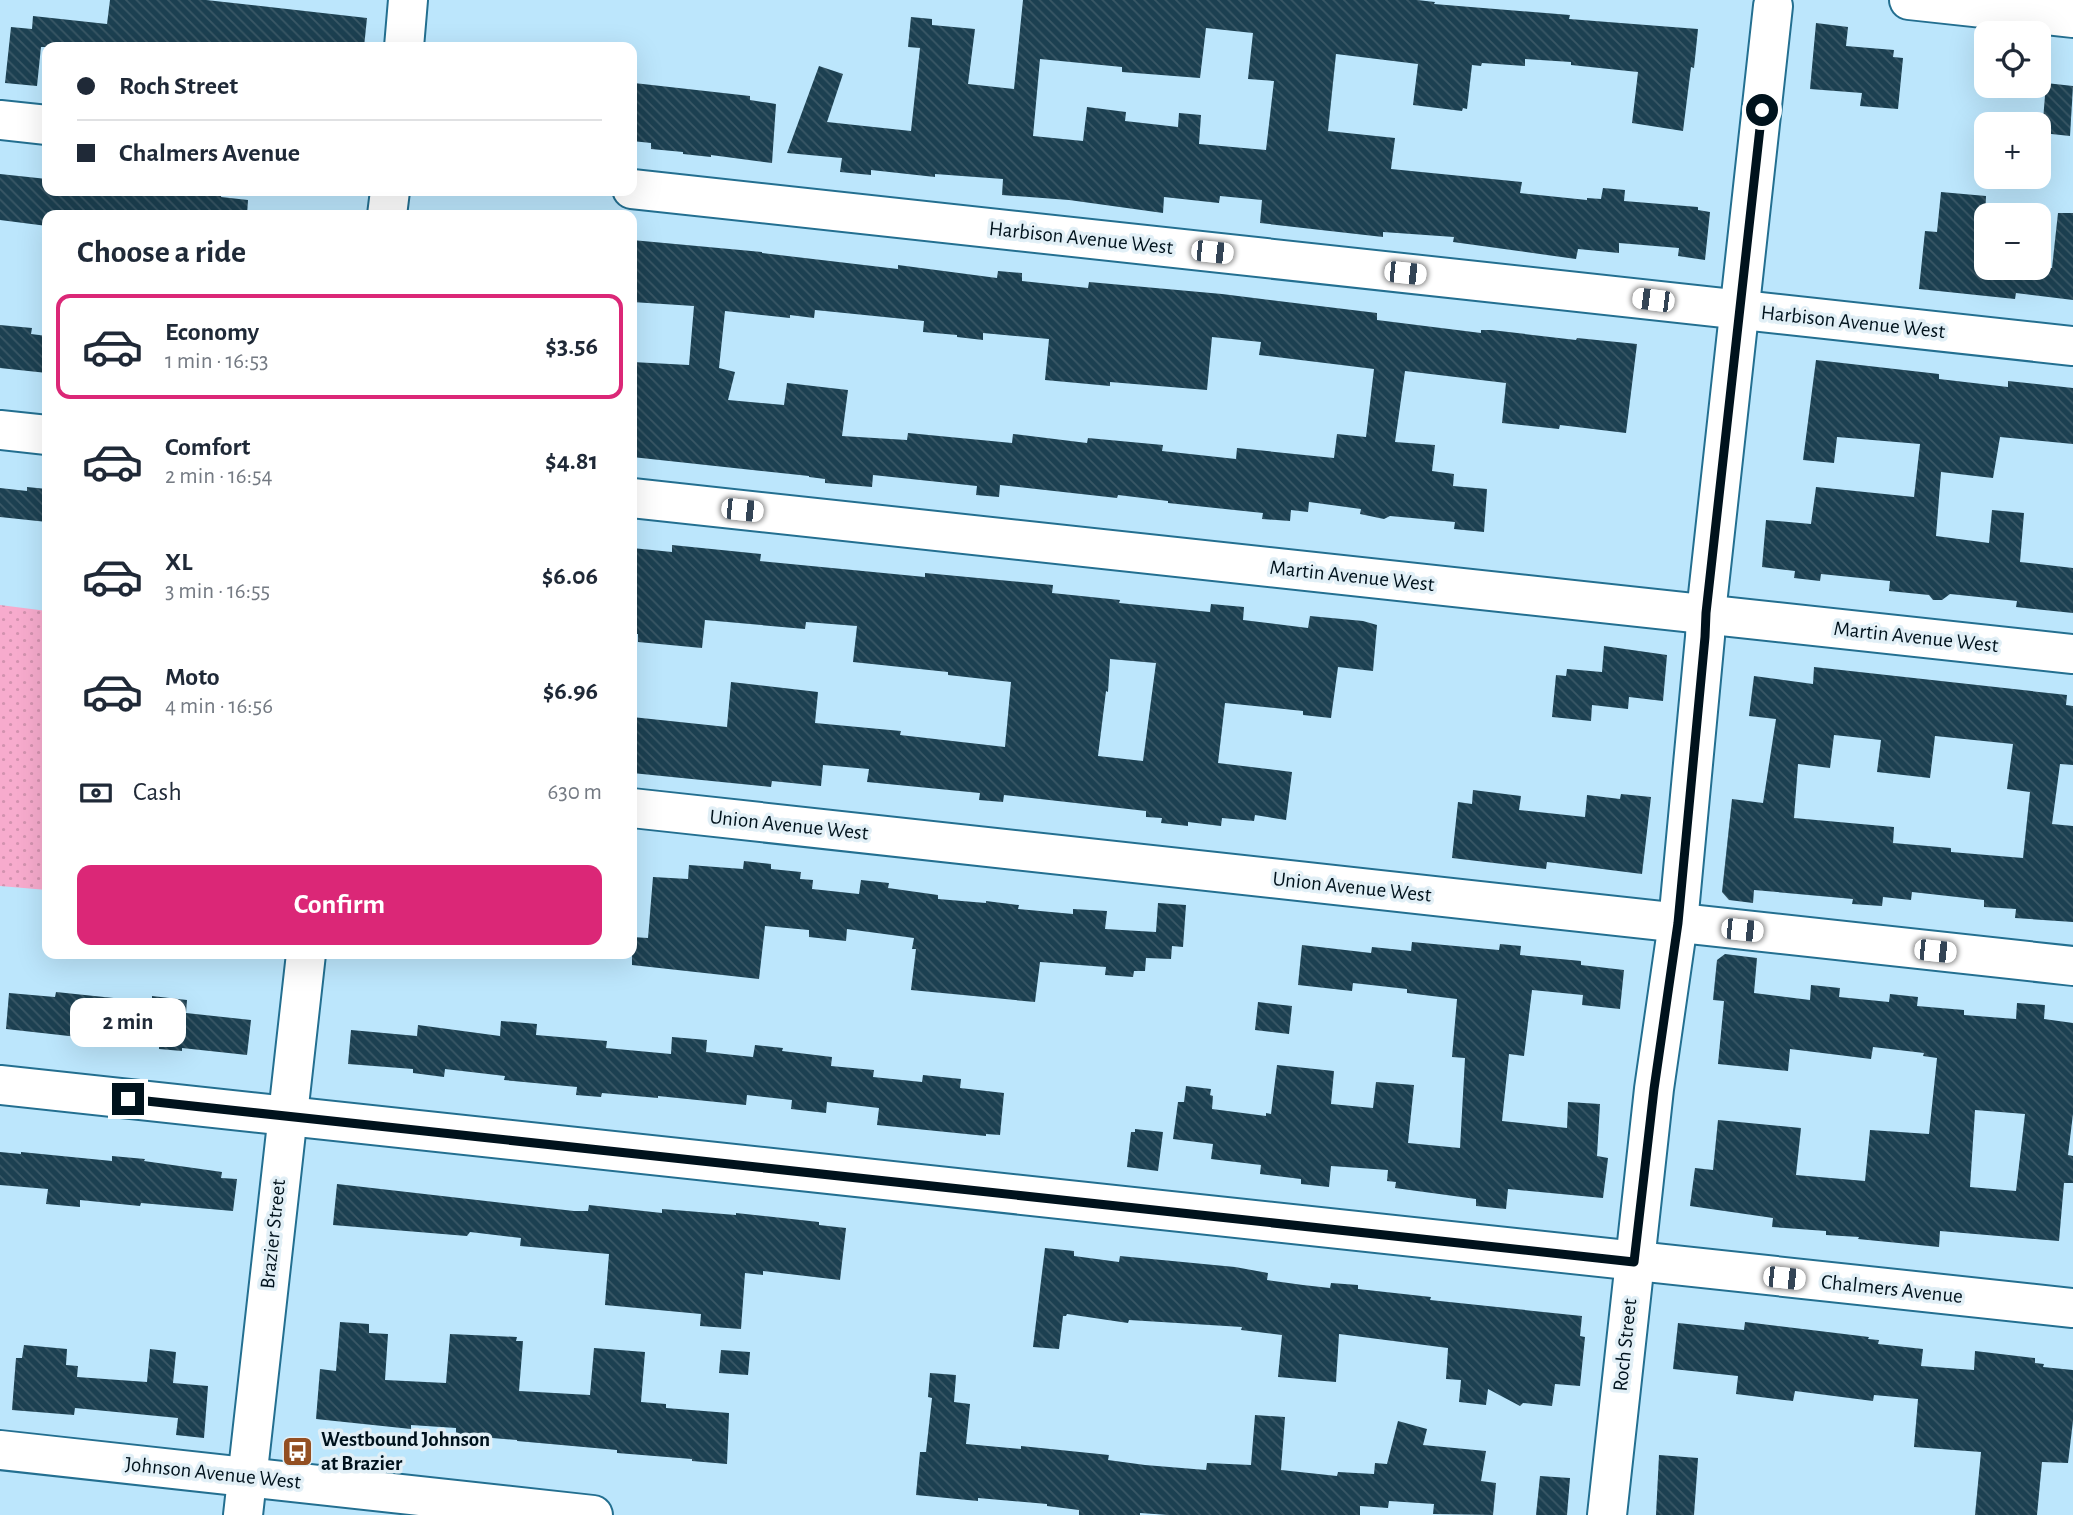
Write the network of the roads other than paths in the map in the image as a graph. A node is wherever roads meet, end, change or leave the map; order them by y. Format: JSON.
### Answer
{"nodes":[{"id":1,"x":408,"y":0,"type":"edge"},
{"id":2,"x":1909,"y":0,"type":"edge"},
{"id":3,"x":1774,"y":2,"type":"edge"},
{"id":4,"x":2073,"y":18,"type":"edge"},
{"id":5,"x":404,"y":42,"type":"edge"},
{"id":6,"x":0,"y":120,"type":"edge"},
{"id":7,"x":42,"y":124,"type":"edge"},
{"id":8,"x":637,"y":189,"type":"edge"},
{"id":9,"x":1741,"y":309,"type":"junction"},
{"id":10,"x":2073,"y":346,"type":"edge"},
{"id":11,"x":0,"y":430,"type":"edge"},
{"id":12,"x":42,"y":434,"type":"edge"},
{"id":13,"x":637,"y":499,"type":"edge"},
{"id":14,"x":1706,"y":613,"type":"junction"},
{"id":15,"x":2073,"y":654,"type":"edge"},
{"id":16,"x":637,"y":809,"type":"edge"},
{"id":17,"x":1678,"y":923,"type":"junction"},
{"id":18,"x":305,"y":959,"type":"edge"},
{"id":19,"x":2073,"y":966,"type":"edge"},
{"id":20,"x":0,"y":1084,"type":"edge"},
{"id":21,"x":286,"y":1116,"type":"junction"},
{"id":22,"x":1634,"y":1262,"type":"junction"},
{"id":23,"x":2073,"y":1308,"type":"edge"},
{"id":24,"x":0,"y":1450,"type":"edge"},
{"id":25,"x":247,"y":1477,"type":"junction"},
{"id":26,"x":243,"y":1515,"type":"edge"},
{"id":27,"x":593,"y":1515,"type":"edge"},
{"id":28,"x":1607,"y":1515,"type":"edge"}],
"edges":[{"from":1,"to":5,"type":"street"},
{"from":2,"to":4,"type":"street"},
{"from":3,"to":9,"type":"street","name":"Roch Street"},
{"from":6,"to":7,"type":"street"},
{"from":8,"to":9,"type":"street","name":"Harbison Avenue West"},
{"from":9,"to":10,"type":"street","name":"Harbison Avenue West"},
{"from":9,"to":14,"type":"street","name":"Roch Street"},
{"from":11,"to":12,"type":"street"},
{"from":13,"to":14,"type":"street","name":"Martin Avenue West"},
{"from":14,"to":15,"type":"street","name":"Martin Avenue West"},
{"from":14,"to":17,"type":"street","name":"Roch Street"},
{"from":16,"to":17,"type":"street","name":"Union Avenue West"},
{"from":17,"to":19,"type":"street","name":"Union Avenue West"},
{"from":17,"to":22,"type":"street","name":"Roch Street"},
{"from":18,"to":21,"type":"street","name":"Brazier Street"},
{"from":20,"to":21,"type":"street","name":"Chalmers Avenue"},
{"from":21,"to":22,"type":"street","name":"Chalmers Avenue"},
{"from":21,"to":25,"type":"street","name":"Brazier Street"},
{"from":22,"to":23,"type":"street","name":"Chalmers Avenue"},
{"from":22,"to":28,"type":"street","name":"Roch Street"},
{"from":24,"to":25,"type":"street","name":"Johnson Avenue West"},
{"from":25,"to":26,"type":"street","name":"Brazier Street"},
{"from":25,"to":27,"type":"street","name":"Johnson Avenue West"}]}
